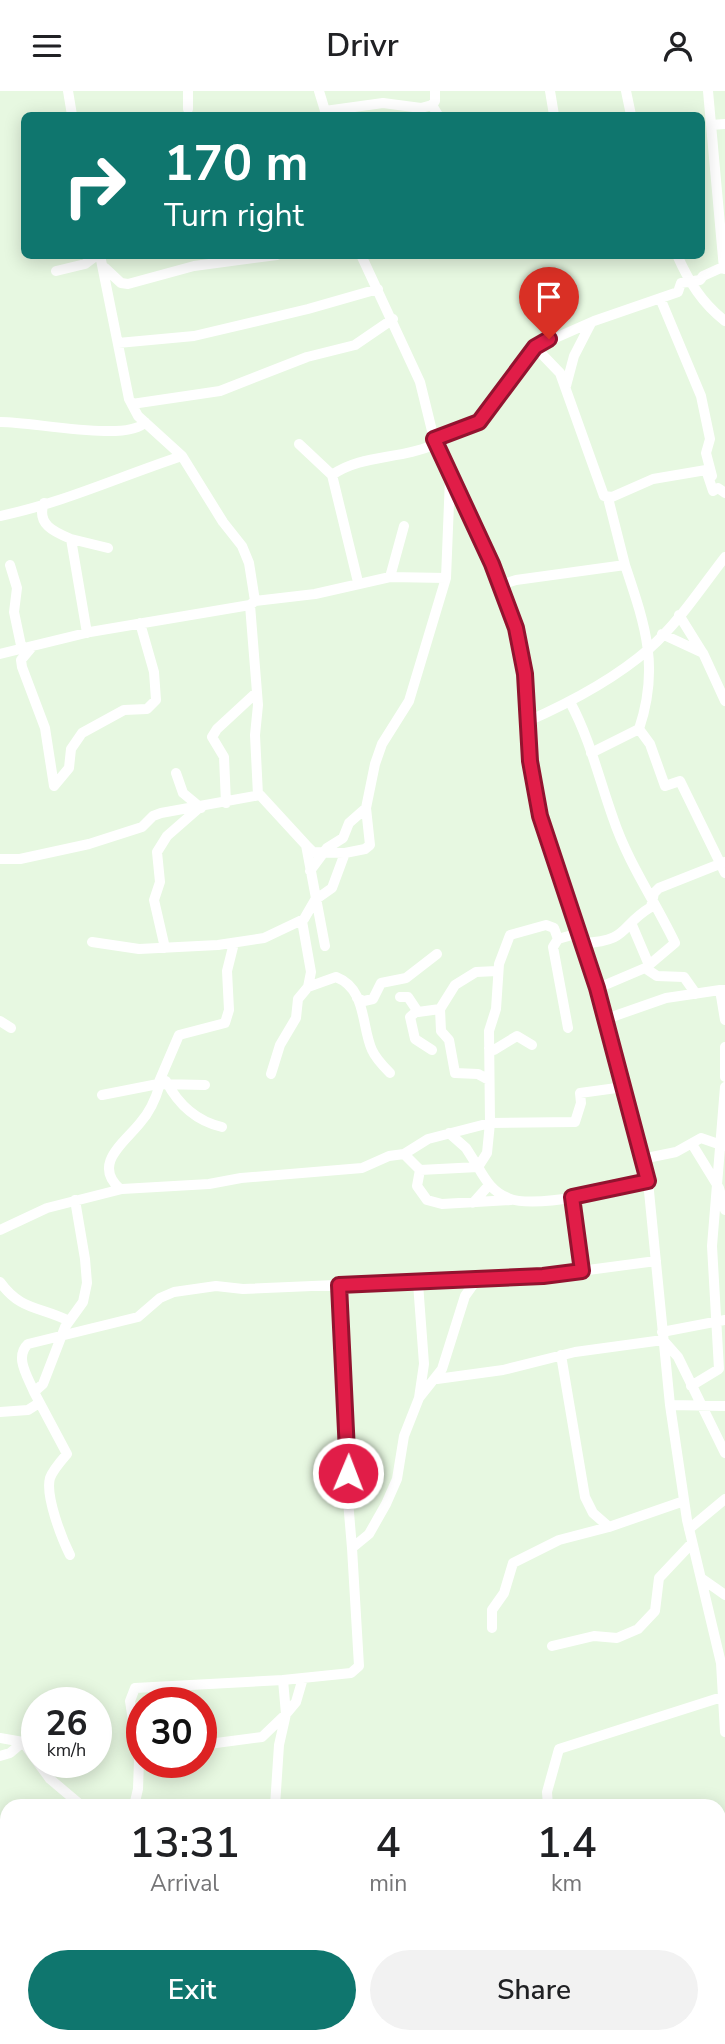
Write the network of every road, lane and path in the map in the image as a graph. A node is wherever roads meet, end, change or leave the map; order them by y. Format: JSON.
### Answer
{"nodes":[{"id":1,"x":68,"y":91,"type":"edge"},
{"id":2,"x":188,"y":91,"type":"edge"},
{"id":3,"x":319,"y":91,"type":"edge"},
{"id":4,"x":435,"y":91,"type":"edge"},
{"id":5,"x":550,"y":91,"type":"edge"},
{"id":6,"x":626,"y":91,"type":"edge"},
{"id":7,"x":708,"y":91,"type":"edge"},
{"id":8,"x":432,"y":105,"type":"junction"},
{"id":9,"x":188,"y":109,"type":"dead end"},
{"id":10,"x":72,"y":112,"type":"edge"},
{"id":11,"x":325,"y":112,"type":"edge"},
{"id":12,"x":331,"y":112,"type":"edge"},
{"id":13,"x":436,"y":112,"type":"edge"},
{"id":14,"x":554,"y":112,"type":"edge"},
{"id":15,"x":630,"y":112,"type":"edge"},
{"id":16,"x":725,"y":124,"type":"edge"},
{"id":17,"x":711,"y":125,"type":"junction"},
{"id":18,"x":247,"y":259,"type":"edge"},
{"id":19,"x":364,"y":259,"type":"edge"},
{"id":20,"x":679,"y":259,"type":"edge"},
{"id":21,"x":101,"y":262,"type":"edge"},
{"id":22,"x":85,"y":264,"type":"junction"},
{"id":23,"x":722,"y":268,"type":"edge"},
{"id":24,"x":56,"y":271,"type":"dead end"},
{"id":25,"x":120,"y":282,"type":"junction"},
{"id":26,"x":690,"y":283,"type":"junction"},
{"id":27,"x":108,"y":288,"type":"junction"},
{"id":28,"x":378,"y":289,"type":"junction"},
{"id":29,"x":660,"y":298,"type":"junction"},
{"id":30,"x":393,"y":319,"type":"junction"},
{"id":31,"x":725,"y":321,"type":"edge"},
{"id":32,"x":591,"y":322,"type":"junction"},
{"id":33,"x":118,"y":343,"type":"junction"},
{"id":34,"x":535,"y":347,"type":"junction"},
{"id":35,"x":566,"y":386,"type":"junction"},
{"id":36,"x":132,"y":404,"type":"junction"},
{"id":37,"x":0,"y":422,"type":"edge"},
{"id":38,"x":145,"y":422,"type":"junction"},
{"id":39,"x":435,"y":441,"type":"junction"},
{"id":40,"x":299,"y":444,"type":"dead end"},
{"id":41,"x":182,"y":456,"type":"junction"},
{"id":42,"x":332,"y":475,"type":"junction"},
{"id":43,"x":450,"y":478,"type":"junction"},
{"id":44,"x":722,"y":490,"type":"edge"},
{"id":45,"x":608,"y":498,"type":"junction"},
{"id":46,"x":44,"y":503,"type":"junction"},
{"id":47,"x":0,"y":516,"type":"edge"},
{"id":48,"x":404,"y":526,"type":"dead end"},
{"id":49,"x":71,"y":539,"type":"junction"},
{"id":50,"x":108,"y":548,"type":"dead end"},
{"id":51,"x":724,"y":562,"type":"edge"},
{"id":52,"x":10,"y":565,"type":"dead end"},
{"id":53,"x":625,"y":565,"type":"junction"},
{"id":54,"x":390,"y":577,"type":"junction"},
{"id":55,"x":446,"y":578,"type":"junction"},
{"id":56,"x":358,"y":582,"type":"junction"},
{"id":57,"x":500,"y":585,"type":"junction"},
{"id":58,"x":252,"y":603,"type":"junction"},
{"id":59,"x":679,"y":615,"type":"junction"},
{"id":60,"x":140,"y":623,"type":"junction"},
{"id":61,"x":87,"y":633,"type":"junction"},
{"id":62,"x":662,"y":634,"type":"junction"},
{"id":63,"x":650,"y":647,"type":"junction"},
{"id":64,"x":26,"y":649,"type":"junction"},
{"id":65,"x":702,"y":652,"type":"junction"},
{"id":66,"x":0,"y":654,"type":"edge"},
{"id":67,"x":256,"y":693,"type":"junction"},
{"id":68,"x":725,"y":699,"type":"edge"},
{"id":69,"x":570,"y":702,"type":"junction"},
{"id":70,"x":526,"y":722,"type":"junction"},
{"id":71,"x":639,"y":729,"type":"junction"},
{"id":72,"x":591,"y":754,"type":"junction"},
{"id":73,"x":176,"y":773,"type":"dead end"},
{"id":74,"x":258,"y":795,"type":"junction"},
{"id":75,"x":226,"y":803,"type":"junction"},
{"id":76,"x":200,"y":808,"type":"junction"},
{"id":77,"x":366,"y":808,"type":"junction"},
{"id":78,"x":306,"y":845,"type":"junction"},
{"id":79,"x":323,"y":852,"type":"junction"},
{"id":80,"x":345,"y":853,"type":"junction"},
{"id":81,"x":0,"y":859,"type":"edge"},
{"id":82,"x":724,"y":867,"type":"edge"},
{"id":83,"x":310,"y":871,"type":"junction"},
{"id":84,"x":653,"y":897,"type":"junction"},
{"id":85,"x":315,"y":900,"type":"junction"},
{"id":86,"x":309,"y":911,"type":"junction"},
{"id":87,"x":302,"y":921,"type":"junction"},
{"id":88,"x":632,"y":925,"type":"junction"},
{"id":89,"x":306,"y":935,"type":"junction"},
{"id":90,"x":581,"y":938,"type":"junction"},
{"id":91,"x":558,"y":939,"type":"junction"},
{"id":92,"x":92,"y":943,"type":"dead end"},
{"id":93,"x":234,"y":943,"type":"junction"},
{"id":94,"x":325,"y":946,"type":"dead end"},
{"id":95,"x":165,"y":948,"type":"junction"},
{"id":96,"x":437,"y":954,"type":"dead end"},
{"id":97,"x":648,"y":967,"type":"junction"},
{"id":98,"x":497,"y":971,"type":"junction"},
{"id":99,"x":307,"y":987,"type":"junction"},
{"id":100,"x":597,"y":988,"type":"junction"},
{"id":101,"x":722,"y":990,"type":"edge"},
{"id":102,"x":696,"y":994,"type":"junction"},
{"id":103,"x":400,"y":996,"type":"dead end"},
{"id":104,"x":357,"y":997,"type":"junction"},
{"id":105,"x":440,"y":1009,"type":"junction"},
{"id":106,"x":417,"y":1011,"type":"junction"},
{"id":107,"x":606,"y":1019,"type":"junction"},
{"id":108,"x":725,"y":1020,"type":"edge"},
{"id":109,"x":0,"y":1021,"type":"edge"},
{"id":110,"x":11,"y":1028,"type":"dead end"},
{"id":111,"x":568,"y":1028,"type":"dead end"},
{"id":112,"x":531,"y":1045,"type":"dead end"},
{"id":113,"x":725,"y":1047,"type":"edge"},
{"id":114,"x":489,"y":1048,"type":"junction"},
{"id":115,"x":432,"y":1050,"type":"dead end"},
{"id":116,"x":390,"y":1073,"type":"dead end"},
{"id":117,"x":271,"y":1074,"type":"dead end"},
{"id":118,"x":725,"y":1077,"type":"edge"},
{"id":119,"x":489,"y":1080,"type":"junction"},
{"id":120,"x":162,"y":1082,"type":"junction"},
{"id":121,"x":205,"y":1085,"type":"dead end"},
{"id":122,"x":624,"y":1087,"type":"junction"},
{"id":123,"x":725,"y":1087,"type":"edge"},
{"id":124,"x":102,"y":1095,"type":"dead end"},
{"id":125,"x":490,"y":1123,"type":"junction"},
{"id":126,"x":222,"y":1128,"type":"dead end"},
{"id":127,"x":449,"y":1133,"type":"junction"},
{"id":128,"x":722,"y":1135,"type":"junction"},
{"id":129,"x":697,"y":1141,"type":"junction"},
{"id":130,"x":723,"y":1146,"type":"edge"},
{"id":131,"x":404,"y":1154,"type":"junction"},
{"id":132,"x":642,"y":1159,"type":"junction"},
{"id":133,"x":478,"y":1167,"type":"junction"},
{"id":134,"x":420,"y":1170,"type":"junction"},
{"id":135,"x":648,"y":1181,"type":"junction"},
{"id":136,"x":489,"y":1185,"type":"junction"},
{"id":137,"x":719,"y":1188,"type":"junction"},
{"id":138,"x":120,"y":1189,"type":"junction"},
{"id":139,"x":572,"y":1197,"type":"junction"},
{"id":140,"x":75,"y":1200,"type":"junction"},
{"id":141,"x":511,"y":1200,"type":"junction"},
{"id":142,"x":474,"y":1203,"type":"junction"},
{"id":143,"x":725,"y":1210,"type":"edge"},
{"id":144,"x":0,"y":1230,"type":"edge"},
{"id":145,"x":656,"y":1261,"type":"junction"},
{"id":146,"x":582,"y":1271,"type":"junction"},
{"id":147,"x":477,"y":1279,"type":"junction"},
{"id":148,"x":0,"y":1282,"type":"edge"},
{"id":149,"x":418,"y":1283,"type":"junction"},
{"id":150,"x":339,"y":1285,"type":"junction"},
{"id":151,"x":69,"y":1321,"type":"junction"},
{"id":152,"x":722,"y":1321,"type":"edge"},
{"id":153,"x":62,"y":1334,"type":"junction"},
{"id":154,"x":663,"y":1336,"type":"junction"},
{"id":155,"x":561,"y":1355,"type":"junction"},
{"id":156,"x":437,"y":1379,"type":"junction"},
{"id":157,"x":691,"y":1385,"type":"junction"},
{"id":158,"x":34,"y":1392,"type":"junction"},
{"id":159,"x":419,"y":1398,"type":"junction"},
{"id":160,"x":39,"y":1403,"type":"junction"},
{"id":161,"x":670,"y":1405,"type":"junction"},
{"id":162,"x":701,"y":1405,"type":"junction"},
{"id":163,"x":725,"y":1406,"type":"edge"},
{"id":164,"x":0,"y":1412,"type":"edge"},
{"id":165,"x":725,"y":1453,"type":"edge"},
{"id":166,"x":725,"y":1499,"type":"edge"},
{"id":167,"x":684,"y":1501,"type":"junction"},
{"id":168,"x":609,"y":1527,"type":"junction"},
{"id":169,"x":689,"y":1529,"type":"junction"},
{"id":170,"x":692,"y":1543,"type":"junction"},
{"id":171,"x":352,"y":1548,"type":"junction"},
{"id":172,"x":70,"y":1555,"type":"dead end"},
{"id":173,"x":701,"y":1578,"type":"junction"},
{"id":174,"x":725,"y":1595,"type":"edge"},
{"id":175,"x":492,"y":1628,"type":"dead end"},
{"id":176,"x":552,"y":1646,"type":"dead end"},
{"id":177,"x":723,"y":1664,"type":"edge"},
{"id":178,"x":303,"y":1678,"type":"junction"},
{"id":179,"x":283,"y":1679,"type":"junction"},
{"id":180,"x":151,"y":1687,"type":"edge"},
{"id":181,"x":722,"y":1696,"type":"junction"},
{"id":182,"x":286,"y":1714,"type":"junction"},
{"id":183,"x":725,"y":1732,"type":"edge"},
{"id":184,"x":0,"y":1738,"type":"edge"},
{"id":185,"x":21,"y":1742,"type":"edge"},
{"id":186,"x":217,"y":1743,"type":"edge"},
{"id":187,"x":21,"y":1744,"type":"edge"},
{"id":188,"x":0,"y":1756,"type":"edge"},
{"id":189,"x":49,"y":1778,"type":"edge"},
{"id":190,"x":139,"y":1778,"type":"edge"},
{"id":191,"x":74,"y":1799,"type":"edge"},
{"id":192,"x":136,"y":1799,"type":"edge"},
{"id":193,"x":275,"y":1799,"type":"edge"},
{"id":194,"x":548,"y":1799,"type":"edge"}],
"edges":[{"from":1,"to":10,"type":"street"},
{"from":2,"to":9,"type":"street"},
{"from":3,"to":11,"type":"street"},
{"from":4,"to":8,"type":"street"},
{"from":5,"to":14,"type":"street"},
{"from":6,"to":15,"type":"street"},
{"from":7,"to":17,"type":"street"},
{"from":8,"to":12,"type":"street"},
{"from":8,"to":13,"type":"street"},
{"from":16,"to":17,"type":"street"},
{"from":17,"to":23,"type":"street"},
{"from":18,"to":25,"type":"street"},
{"from":19,"to":28,"type":"street"},
{"from":20,"to":26,"type":"street"},
{"from":21,"to":22,"type":"street"},
{"from":21,"to":22,"type":"street"},
{"from":21,"to":25,"type":"street"},
{"from":21,"to":27,"type":"street"},
{"from":22,"to":24,"type":"street"},
{"from":23,"to":26,"type":"street"},
{"from":25,"to":27,"type":"street"},
{"from":26,"to":29,"type":"street"},
{"from":26,"to":31,"type":"street"},
{"from":27,"to":33,"type":"street"},
{"from":28,"to":30,"type":"street"},
{"from":28,"to":33,"type":"street"},
{"from":29,"to":32,"type":"street"},
{"from":29,"to":44,"type":"street"},
{"from":30,"to":36,"type":"street"},
{"from":30,"to":39,"type":"street"},
{"from":32,"to":34,"type":"street"},
{"from":32,"to":35,"type":"street"},
{"from":33,"to":36,"type":"street"},
{"from":34,"to":35,"type":"street"},
{"from":34,"to":39,"type":"street"},
{"from":35,"to":45,"type":"street"},
{"from":36,"to":38,"type":"street"},
{"from":37,"to":38,"type":"street"},
{"from":38,"to":41,"type":"street"},
{"from":39,"to":42,"type":"street"},
{"from":39,"to":43,"type":"street"},
{"from":40,"to":42,"type":"street"},
{"from":41,"to":46,"type":"street"},
{"from":41,"to":58,"type":"street"},
{"from":42,"to":56,"type":"street"},
{"from":43,"to":55,"type":"street"},
{"from":43,"to":57,"type":"street"},
{"from":44,"to":45,"type":"street"},
{"from":45,"to":53,"type":"street"},
{"from":46,"to":47,"type":"street"},
{"from":46,"to":49,"type":"street"},
{"from":48,"to":54,"type":"street"},
{"from":49,"to":50,"type":"street"},
{"from":49,"to":61,"type":"street"},
{"from":51,"to":59,"type":"street"},
{"from":52,"to":64,"type":"street"},
{"from":53,"to":57,"type":"street"},
{"from":53,"to":63,"type":"street"},
{"from":54,"to":55,"type":"street"},
{"from":54,"to":56,"type":"street"},
{"from":55,"to":77,"type":"street"},
{"from":56,"to":58,"type":"street"},
{"from":57,"to":70,"type":"street"},
{"from":58,"to":60,"type":"street"},
{"from":58,"to":67,"type":"street"},
{"from":59,"to":62,"type":"street"},
{"from":59,"to":65,"type":"street"},
{"from":60,"to":61,"type":"street"},
{"from":60,"to":64,"type":"street"},
{"from":61,"to":64,"type":"street"},
{"from":62,"to":63,"type":"street"},
{"from":62,"to":65,"type":"street"},
{"from":63,"to":69,"type":"street"},
{"from":63,"to":71,"type":"street"},
{"from":64,"to":66,"type":"street"},
{"from":65,"to":68,"type":"street"},
{"from":67,"to":74,"type":"street"},
{"from":67,"to":75,"type":"street"},
{"from":69,"to":70,"type":"street"},
{"from":69,"to":72,"type":"street"},
{"from":70,"to":90,"type":"street"},
{"from":71,"to":72,"type":"street"},
{"from":71,"to":82,"type":"street"},
{"from":72,"to":84,"type":"street"},
{"from":73,"to":76,"type":"street"},
{"from":74,"to":75,"type":"street"},
{"from":74,"to":78,"type":"street"},
{"from":75,"to":76,"type":"street"},
{"from":76,"to":81,"type":"street"},
{"from":76,"to":95,"type":"street"},
{"from":77,"to":79,"type":"street"},
{"from":77,"to":80,"type":"street"},
{"from":78,"to":79,"type":"street"},
{"from":78,"to":83,"type":"street"},
{"from":79,"to":80,"type":"street"},
{"from":79,"to":83,"type":"street"},
{"from":80,"to":85,"type":"street"},
{"from":82,"to":84,"type":"street"},
{"from":83,"to":85,"type":"street"},
{"from":84,"to":88,"type":"street"},
{"from":84,"to":97,"type":"street"},
{"from":85,"to":86,"type":"street"},
{"from":85,"to":94,"type":"street"},
{"from":86,"to":87,"type":"street"},
{"from":86,"to":89,"type":"street"},
{"from":87,"to":89,"type":"street"},
{"from":87,"to":93,"type":"street"},
{"from":88,"to":90,"type":"street"},
{"from":88,"to":97,"type":"street"},
{"from":89,"to":99,"type":"street"},
{"from":90,"to":91,"type":"street"},
{"from":90,"to":100,"type":"street"},
{"from":91,"to":98,"type":"street"},
{"from":91,"to":111,"type":"street"},
{"from":92,"to":95,"type":"street"},
{"from":93,"to":95,"type":"street"},
{"from":93,"to":120,"type":"street"},
{"from":96,"to":104,"type":"street"},
{"from":97,"to":100,"type":"street"},
{"from":97,"to":102,"type":"street"},
{"from":98,"to":105,"type":"street"},
{"from":98,"to":114,"type":"street"},
{"from":99,"to":104,"type":"street"},
{"from":99,"to":117,"type":"street"},
{"from":100,"to":107,"type":"street"},
{"from":101,"to":102,"type":"street"},
{"from":101,"to":108,"type":"street"},
{"from":102,"to":107,"type":"street"},
{"from":103,"to":106,"type":"street"},
{"from":104,"to":116,"type":"street"},
{"from":105,"to":106,"type":"street"},
{"from":105,"to":119,"type":"street"},
{"from":106,"to":115,"type":"street"},
{"from":107,"to":122,"type":"street"},
{"from":109,"to":110,"type":"street"},
{"from":112,"to":114,"type":"street"},
{"from":113,"to":118,"type":"street"},
{"from":114,"to":119,"type":"street"},
{"from":119,"to":125,"type":"street"},
{"from":120,"to":121,"type":"street"},
{"from":120,"to":124,"type":"street"},
{"from":120,"to":126,"type":"street"},
{"from":120,"to":138,"type":"street"},
{"from":122,"to":125,"type":"street"},
{"from":122,"to":132,"type":"street"},
{"from":123,"to":128,"type":"street"},
{"from":125,"to":127,"type":"street"},
{"from":125,"to":133,"type":"street"},
{"from":127,"to":131,"type":"street"},
{"from":127,"to":133,"type":"street"},
{"from":128,"to":129,"type":"street"},
{"from":128,"to":130,"type":"street"},
{"from":129,"to":130,"type":"street"},
{"from":129,"to":132,"type":"street"},
{"from":129,"to":137,"type":"street"},
{"from":130,"to":137,"type":"street"},
{"from":131,"to":134,"type":"street"},
{"from":131,"to":138,"type":"street"},
{"from":132,"to":135,"type":"street"},
{"from":133,"to":134,"type":"street"},
{"from":133,"to":136,"type":"street"},
{"from":134,"to":142,"type":"street"},
{"from":135,"to":139,"type":"street"},
{"from":135,"to":145,"type":"street"},
{"from":136,"to":141,"type":"street"},
{"from":136,"to":142,"type":"street"},
{"from":137,"to":143,"type":"street"},
{"from":137,"to":152,"type":"street"},
{"from":138,"to":140,"type":"street"},
{"from":139,"to":141,"type":"street"},
{"from":139,"to":146,"type":"street"},
{"from":140,"to":144,"type":"street"},
{"from":140,"to":151,"type":"street"},
{"from":141,"to":142,"type":"street"},
{"from":145,"to":146,"type":"street"},
{"from":145,"to":154,"type":"street"},
{"from":146,"to":147,"type":"street"},
{"from":147,"to":149,"type":"street"},
{"from":147,"to":156,"type":"street"},
{"from":148,"to":151,"type":"street"},
{"from":149,"to":150,"type":"street"},
{"from":149,"to":159,"type":"street"},
{"from":150,"to":153,"type":"street"},
{"from":150,"to":171,"type":"street"},
{"from":151,"to":153,"type":"street"},
{"from":152,"to":154,"type":"street"},
{"from":152,"to":157,"type":"street"},
{"from":153,"to":158,"type":"street"},
{"from":153,"to":158,"type":"street"},
{"from":154,"to":155,"type":"street"},
{"from":154,"to":157,"type":"street"},
{"from":154,"to":161,"type":"street"},
{"from":155,"to":156,"type":"street"},
{"from":155,"to":168,"type":"street"},
{"from":156,"to":159,"type":"street"},
{"from":157,"to":162,"type":"street"},
{"from":158,"to":160,"type":"street"},
{"from":159,"to":171,"type":"street"},
{"from":160,"to":164,"type":"street"},
{"from":160,"to":172,"type":"street"},
{"from":161,"to":162,"type":"street"},
{"from":161,"to":167,"type":"street"},
{"from":162,"to":163,"type":"street"},
{"from":162,"to":165,"type":"street"},
{"from":166,"to":169,"type":"street"},
{"from":167,"to":168,"type":"street"},
{"from":167,"to":169,"type":"street"},
{"from":168,"to":175,"type":"street"},
{"from":169,"to":170,"type":"street"},
{"from":170,"to":173,"type":"street"},
{"from":170,"to":176,"type":"street"},
{"from":171,"to":178,"type":"street"},
{"from":173,"to":174,"type":"street"},
{"from":173,"to":177,"type":"street"},
{"from":177,"to":181,"type":"street"},
{"from":178,"to":179,"type":"street"},
{"from":178,"to":182,"type":"street"},
{"from":179,"to":180,"type":"street"},
{"from":179,"to":182,"type":"street"},
{"from":181,"to":183,"type":"street"},
{"from":181,"to":194,"type":"street"},
{"from":182,"to":186,"type":"street"},
{"from":182,"to":193,"type":"street"},
{"from":184,"to":185,"type":"street"},
{"from":187,"to":188,"type":"street"},
{"from":189,"to":191,"type":"street"},
{"from":190,"to":192,"type":"street"}]}
